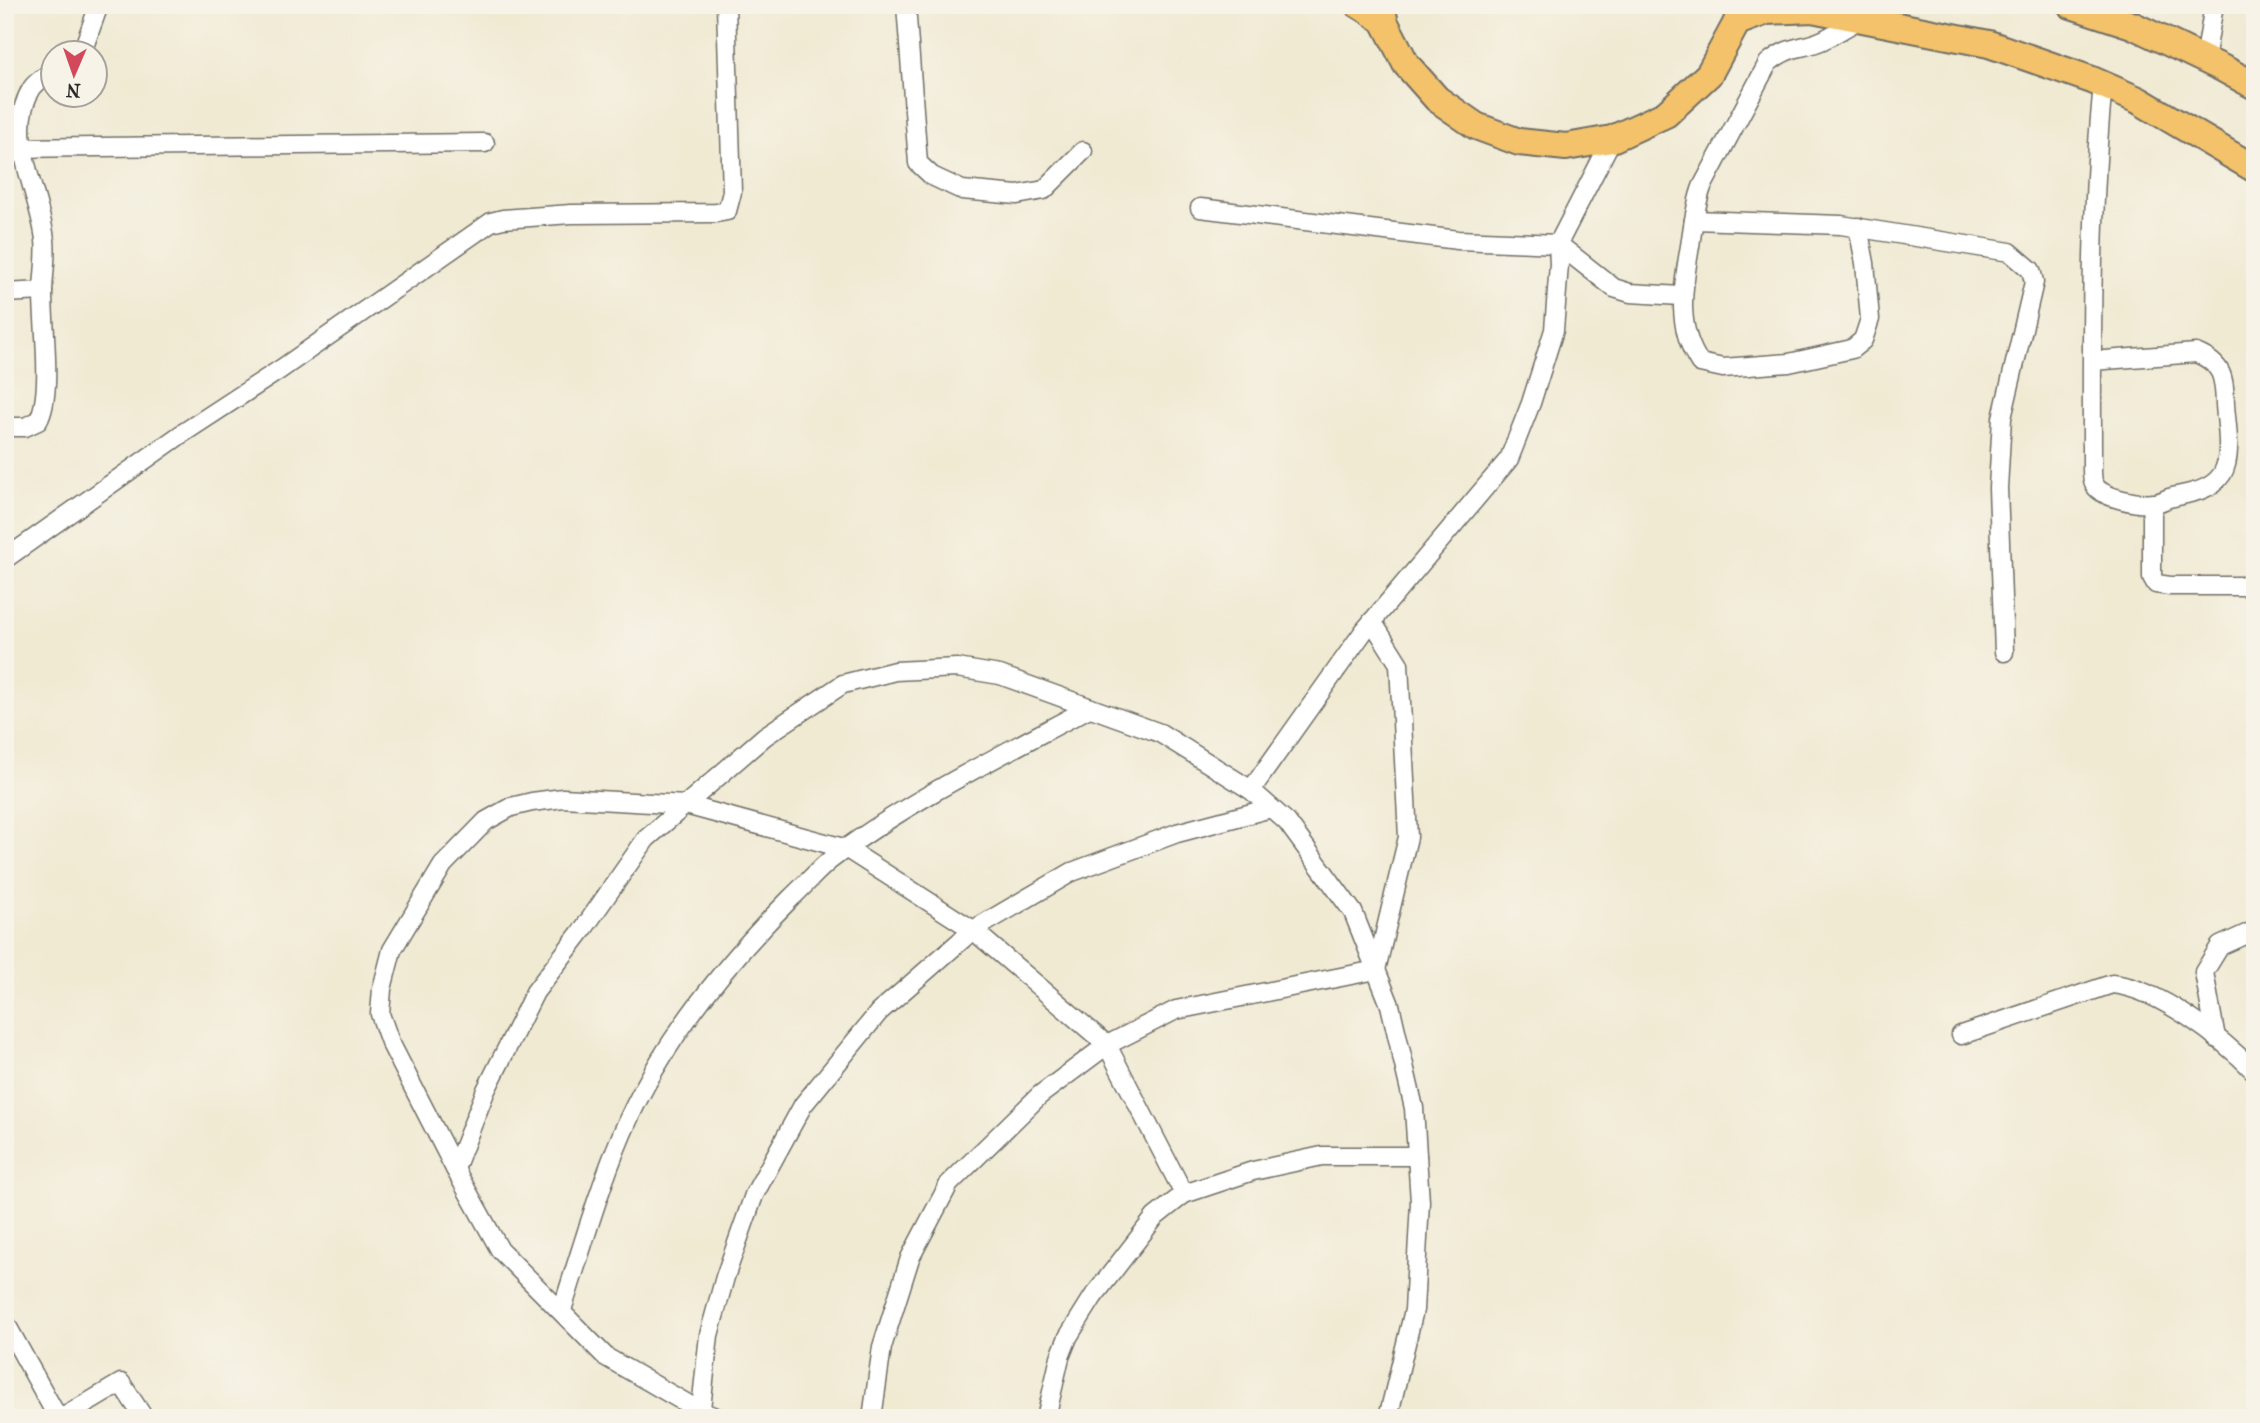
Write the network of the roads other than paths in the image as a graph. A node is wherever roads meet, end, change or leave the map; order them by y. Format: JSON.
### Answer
{"nodes":[{"id":1,"x":99,"y":5,"type":"edge"},
{"id":2,"x":726,"y":5,"type":"edge"},
{"id":3,"x":906,"y":5,"type":"edge"},
{"id":4,"x":1356,"y":5,"type":"edge"},
{"id":5,"x":2071,"y":5,"type":"edge"},
{"id":6,"x":2214,"y":5,"type":"edge"},
{"id":7,"x":1383,"y":14,"type":"edge"},
{"id":8,"x":1739,"y":14,"type":"edge"},
{"id":9,"x":1862,"y":18,"type":"junction"},
{"id":10,"x":87,"y":38,"type":"edge"},
{"id":11,"x":2205,"y":60,"type":"junction"},
{"id":12,"x":38,"y":81,"type":"edge"},
{"id":13,"x":2102,"y":85,"type":"junction"},
{"id":14,"x":2255,"y":86,"type":"edge"},
{"id":15,"x":1612,"y":139,"type":"junction"},
{"id":16,"x":485,"y":143,"type":"dead end"},
{"id":17,"x":14,"y":148,"type":"edge"},
{"id":18,"x":1083,"y":151,"type":"dead end"},
{"id":19,"x":2255,"y":169,"type":"edge"},
{"id":20,"x":1200,"y":208,"type":"dead end"},
{"id":21,"x":1694,"y":220,"type":"junction"},
{"id":22,"x":1858,"y":227,"type":"junction"},
{"id":23,"x":1558,"y":244,"type":"junction"},
{"id":24,"x":43,"y":291,"type":"junction"},
{"id":25,"x":5,"y":293,"type":"edge"},
{"id":26,"x":1681,"y":296,"type":"junction"},
{"id":27,"x":2092,"y":361,"type":"junction"},
{"id":28,"x":5,"y":427,"type":"edge"},
{"id":29,"x":2152,"y":504,"type":"junction"},
{"id":30,"x":5,"y":559,"type":"edge"},
{"id":31,"x":2255,"y":586,"type":"edge"},
{"id":32,"x":1372,"y":621,"type":"junction"},
{"id":33,"x":2004,"y":652,"type":"dead end"},
{"id":34,"x":1089,"y":708,"type":"junction"},
{"id":35,"x":1251,"y":790,"type":"junction"},
{"id":36,"x":686,"y":805,"type":"junction"},
{"id":37,"x":1271,"y":808,"type":"junction"},
{"id":38,"x":847,"y":849,"type":"junction"},
{"id":39,"x":972,"y":930,"type":"junction"},
{"id":40,"x":2255,"y":930,"type":"edge"},
{"id":41,"x":1376,"y":970,"type":"junction"},
{"id":42,"x":1961,"y":1035,"type":"dead end"},
{"id":43,"x":2216,"y":1038,"type":"junction"},
{"id":44,"x":1107,"y":1045,"type":"junction"},
{"id":45,"x":2255,"y":1072,"type":"edge"},
{"id":46,"x":1417,"y":1156,"type":"junction"},
{"id":47,"x":455,"y":1169,"type":"junction"},
{"id":48,"x":1184,"y":1194,"type":"junction"},
{"id":49,"x":562,"y":1310,"type":"junction"},
{"id":50,"x":5,"y":1322,"type":"edge"},
{"id":51,"x":700,"y":1414,"type":"edge"},
{"id":52,"x":60,"y":1418,"type":"edge"},
{"id":53,"x":144,"y":1418,"type":"edge"},
{"id":54,"x":718,"y":1418,"type":"edge"},
{"id":55,"x":872,"y":1418,"type":"edge"},
{"id":56,"x":1046,"y":1418,"type":"edge"},
{"id":57,"x":1388,"y":1418,"type":"edge"}],
"edges":[{"from":1,"to":10,"type":"street"},
{"from":2,"to":30,"type":"street"},
{"from":3,"to":18,"type":"street"},
{"from":4,"to":7,"type":"main road"},
{"from":5,"to":11,"type":"highway"},
{"from":6,"to":11,"type":"street"},
{"from":7,"to":15,"type":"highway"},
{"from":8,"to":9,"type":"highway"},
{"from":8,"to":15,"type":"highway"},
{"from":9,"to":13,"type":"highway"},
{"from":9,"to":21,"type":"street"},
{"from":11,"to":14,"type":"highway"},
{"from":12,"to":17,"type":"street"},
{"from":13,"to":19,"type":"highway"},
{"from":13,"to":27,"type":"street"},
{"from":15,"to":23,"type":"street"},
{"from":16,"to":17,"type":"street"},
{"from":17,"to":24,"type":"street"},
{"from":20,"to":23,"type":"street"},
{"from":21,"to":22,"type":"street"},
{"from":21,"to":26,"type":"street"},
{"from":22,"to":26,"type":"street"},
{"from":22,"to":33,"type":"street"},
{"from":23,"to":26,"type":"street"},
{"from":23,"to":32,"type":"street"},
{"from":24,"to":25,"type":"street"},
{"from":24,"to":28,"type":"street"},
{"from":27,"to":29,"type":"street"},
{"from":27,"to":29,"type":"street"},
{"from":29,"to":31,"type":"street"},
{"from":32,"to":35,"type":"street"},
{"from":32,"to":41,"type":"street"},
{"from":34,"to":35,"type":"street"},
{"from":34,"to":36,"type":"street"},
{"from":34,"to":38,"type":"street"},
{"from":35,"to":37,"type":"street"},
{"from":36,"to":38,"type":"street"},
{"from":36,"to":47,"type":"street"},
{"from":36,"to":47,"type":"street"},
{"from":37,"to":39,"type":"street"},
{"from":37,"to":41,"type":"street"},
{"from":38,"to":39,"type":"street"},
{"from":38,"to":49,"type":"street"},
{"from":39,"to":44,"type":"street"},
{"from":39,"to":51,"type":"street"},
{"from":40,"to":43,"type":"street"},
{"from":41,"to":44,"type":"street"},
{"from":41,"to":46,"type":"street"},
{"from":42,"to":43,"type":"street"},
{"from":43,"to":45,"type":"street"},
{"from":44,"to":48,"type":"street"},
{"from":44,"to":55,"type":"street"},
{"from":46,"to":48,"type":"street"},
{"from":46,"to":57,"type":"street"},
{"from":47,"to":49,"type":"street"},
{"from":48,"to":56,"type":"street"},
{"from":49,"to":51,"type":"street"},
{"from":50,"to":52,"type":"street"},
{"from":51,"to":54,"type":"street"},
{"from":52,"to":53,"type":"street"}]}
